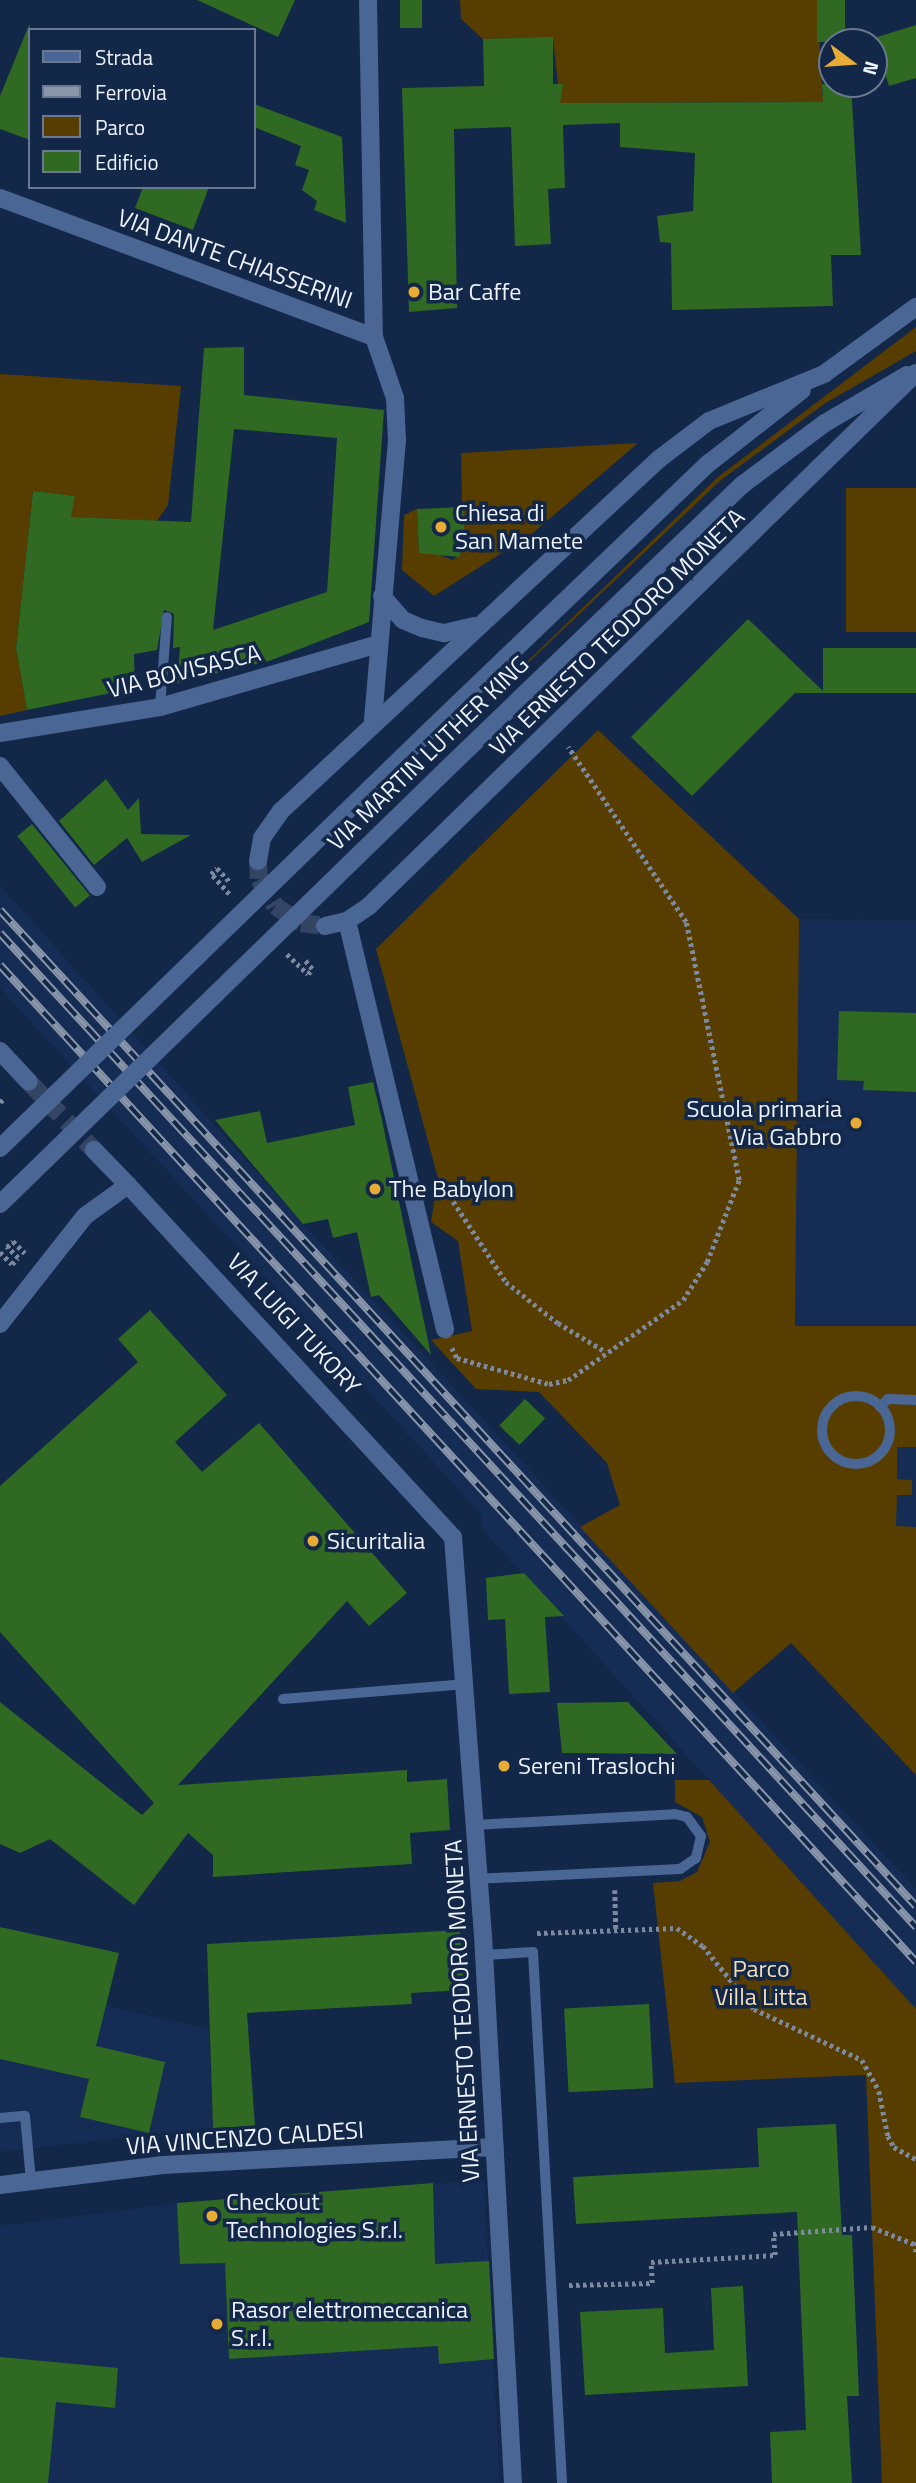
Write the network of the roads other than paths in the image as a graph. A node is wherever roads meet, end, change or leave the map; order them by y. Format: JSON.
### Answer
{"nodes":[{"id":1,"x":368,"y":0,"type":"edge"},
{"id":2,"x":0,"y":198,"type":"edge"},
{"id":3,"x":916,"y":307,"type":"edge"},
{"id":4,"x":374,"y":337,"type":"junction"},
{"id":5,"x":916,"y":372,"type":"edge"},
{"id":6,"x":824,"y":374,"type":"junction"},
{"id":7,"x":382,"y":596,"type":"junction"},
{"id":8,"x":167,"y":617,"type":"dead end"},
{"id":9,"x":477,"y":625,"type":"junction"},
{"id":10,"x":378,"y":644,"type":"junction"},
{"id":11,"x":160,"y":707,"type":"junction"},
{"id":12,"x":373,"y":721,"type":"junction"},
{"id":13,"x":0,"y":733,"type":"edge"},
{"id":14,"x":0,"y":766,"type":"edge"},
{"id":15,"x":257,"y":861,"type":"tunnel mouth"},
{"id":16,"x":97,"y":887,"type":"dead end"},
{"id":17,"x":347,"y":921,"type":"junction"},
{"id":18,"x":325,"y":926,"type":"tunnel mouth"},
{"id":19,"x":0,"y":1051,"type":"edge"},
{"id":20,"x":29,"y":1082,"type":"tunnel mouth"},
{"id":21,"x":0,"y":1148,"type":"edge"},
{"id":22,"x":94,"y":1150,"type":"tunnel mouth"},
{"id":23,"x":128,"y":1185,"type":"junction"},
{"id":24,"x":0,"y":1204,"type":"edge"},
{"id":25,"x":0,"y":1324,"type":"edge"},
{"id":26,"x":445,"y":1329,"type":"road end"},
{"id":27,"x":916,"y":1400,"type":"edge"},
{"id":28,"x":880,"y":1406,"type":"junction"},
{"id":29,"x":453,"y":1537,"type":"joint"},
{"id":30,"x":466,"y":1684,"type":"junction"},
{"id":31,"x":282,"y":1699,"type":"dead end"},
{"id":32,"x":475,"y":1825,"type":"junction"},
{"id":33,"x":479,"y":1879,"type":"junction"},
{"id":34,"x":485,"y":1955,"type":"junction"},
{"id":35,"x":0,"y":2118,"type":"edge"},
{"id":36,"x":495,"y":2147,"type":"junction"},
{"id":37,"x":31,"y":2181,"type":"junction"},
{"id":38,"x":0,"y":2185,"type":"edge"},
{"id":39,"x":513,"y":2483,"type":"edge"},
{"id":40,"x":562,"y":2483,"type":"edge"}],
"edges":[{"from":1,"to":4,"type":"street","name":"VIA DANTE CHIASSERINI"},
{"from":2,"to":4,"type":"street","name":"VIA DANTE CHIASSERINI"},
{"from":3,"to":6,"type":"street"},
{"from":4,"to":7,"type":"street","name":"VIA DANTE CHIASSERINI"},
{"from":5,"to":17,"type":"street","name":"VIA ERNESTO TEODORO MONETA"},
{"from":5,"to":24,"type":"street","name":"VIA MARTIN LUTHER KING","bridge":true},
{"from":6,"to":9,"type":"street"},
{"from":6,"to":21,"type":"street","name":"VIA MARTIN LUTHER KING","bridge":true},
{"from":7,"to":9,"type":"street"},
{"from":7,"to":10,"type":"street"},
{"from":8,"to":11,"type":"lane"},
{"from":9,"to":12,"type":"street"},
{"from":10,"to":11,"type":"street","name":"VIA BOVISASCA"},
{"from":10,"to":12,"type":"street"},
{"from":11,"to":13,"type":"street","name":"VIA BOVISASCA"},
{"from":12,"to":15,"type":"street"},
{"from":14,"to":16,"type":"street"},
{"from":17,"to":18,"type":"street"},
{"from":17,"to":26,"type":"street"},
{"from":19,"to":20,"type":"street"},
{"from":22,"to":23,"type":"street","name":"VIA LUIGI TUKORY"},
{"from":23,"to":25,"type":"street"},
{"from":23,"to":29,"type":"street","name":"VIA LUIGI TUKORY"},
{"from":27,"to":28,"type":"lane"},
{"from":28,"to":28,"type":"lane"},
{"from":29,"to":30,"type":"street","name":"VIA ERNESTO TEODORO MONETA"},
{"from":30,"to":31,"type":"lane"},
{"from":30,"to":32,"type":"street","name":"VIA ERNESTO TEODORO MONETA"},
{"from":32,"to":33,"type":"street","name":"VIA ERNESTO TEODORO MONETA"},
{"from":32,"to":33,"type":"lane"},
{"from":33,"to":34,"type":"street","name":"VIA ERNESTO TEODORO MONETA"},
{"from":34,"to":36,"type":"street","name":"VIA ERNESTO TEODORO MONETA"},
{"from":34,"to":40,"type":"lane"},
{"from":35,"to":37,"type":"lane"},
{"from":36,"to":37,"type":"street","name":"VIA VINCENZO CALDESI"},
{"from":36,"to":39,"type":"street","name":"VIA ERNESTO TEODORO MONETA"},
{"from":37,"to":38,"type":"street","name":"VIA VINCENZO CALDESI"}]}
